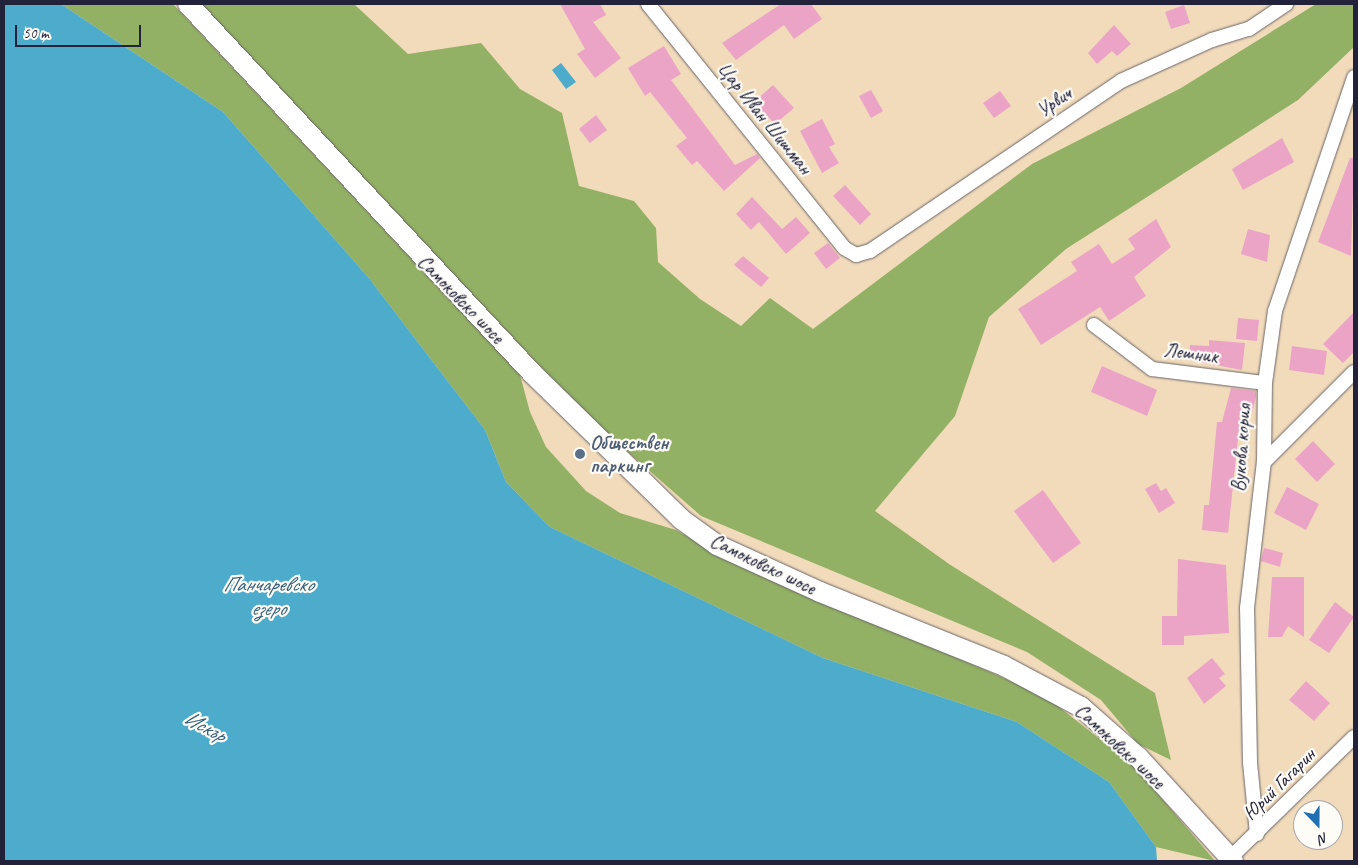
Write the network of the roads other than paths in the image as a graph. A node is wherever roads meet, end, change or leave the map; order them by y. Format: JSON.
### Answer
{"nodes":[{"id":1,"x":188,"y":4,"type":"edge"},
{"id":2,"x":648,"y":4,"type":"edge"},
{"id":3,"x":1286,"y":4,"type":"edge"},
{"id":4,"x":1354,"y":78,"type":"edge"},
{"id":5,"x":856,"y":255,"type":"joint"},
{"id":6,"x":1094,"y":325,"type":"dead end"},
{"id":7,"x":1354,"y":372,"type":"edge"},
{"id":8,"x":1265,"y":383,"type":"junction"},
{"id":9,"x":1264,"y":462,"type":"junction"},
{"id":10,"x":1354,"y":737,"type":"edge"},
{"id":11,"x":1257,"y":834,"type":"junction"},
{"id":12,"x":1232,"y":860,"type":"edge"}],
"edges":[{"from":1,"to":12,"type":"main road","name":"Самоковско шосе"},
{"from":2,"to":5,"type":"street","name":"Цар Иван Шишман"},
{"from":3,"to":5,"type":"street","name":"Урвич"},
{"from":4,"to":8,"type":"street","name":"Вукова кория"},
{"from":6,"to":8,"type":"street","name":"Лешник"},
{"from":7,"to":9,"type":"street"},
{"from":8,"to":9,"type":"street","name":"Вукова кория"},
{"from":9,"to":11,"type":"street","name":"Вукова кория"},
{"from":10,"to":11,"type":"street","name":"Юрий Гагарин"},
{"from":11,"to":12,"type":"street","name":"Юрий Гагарин"}]}
